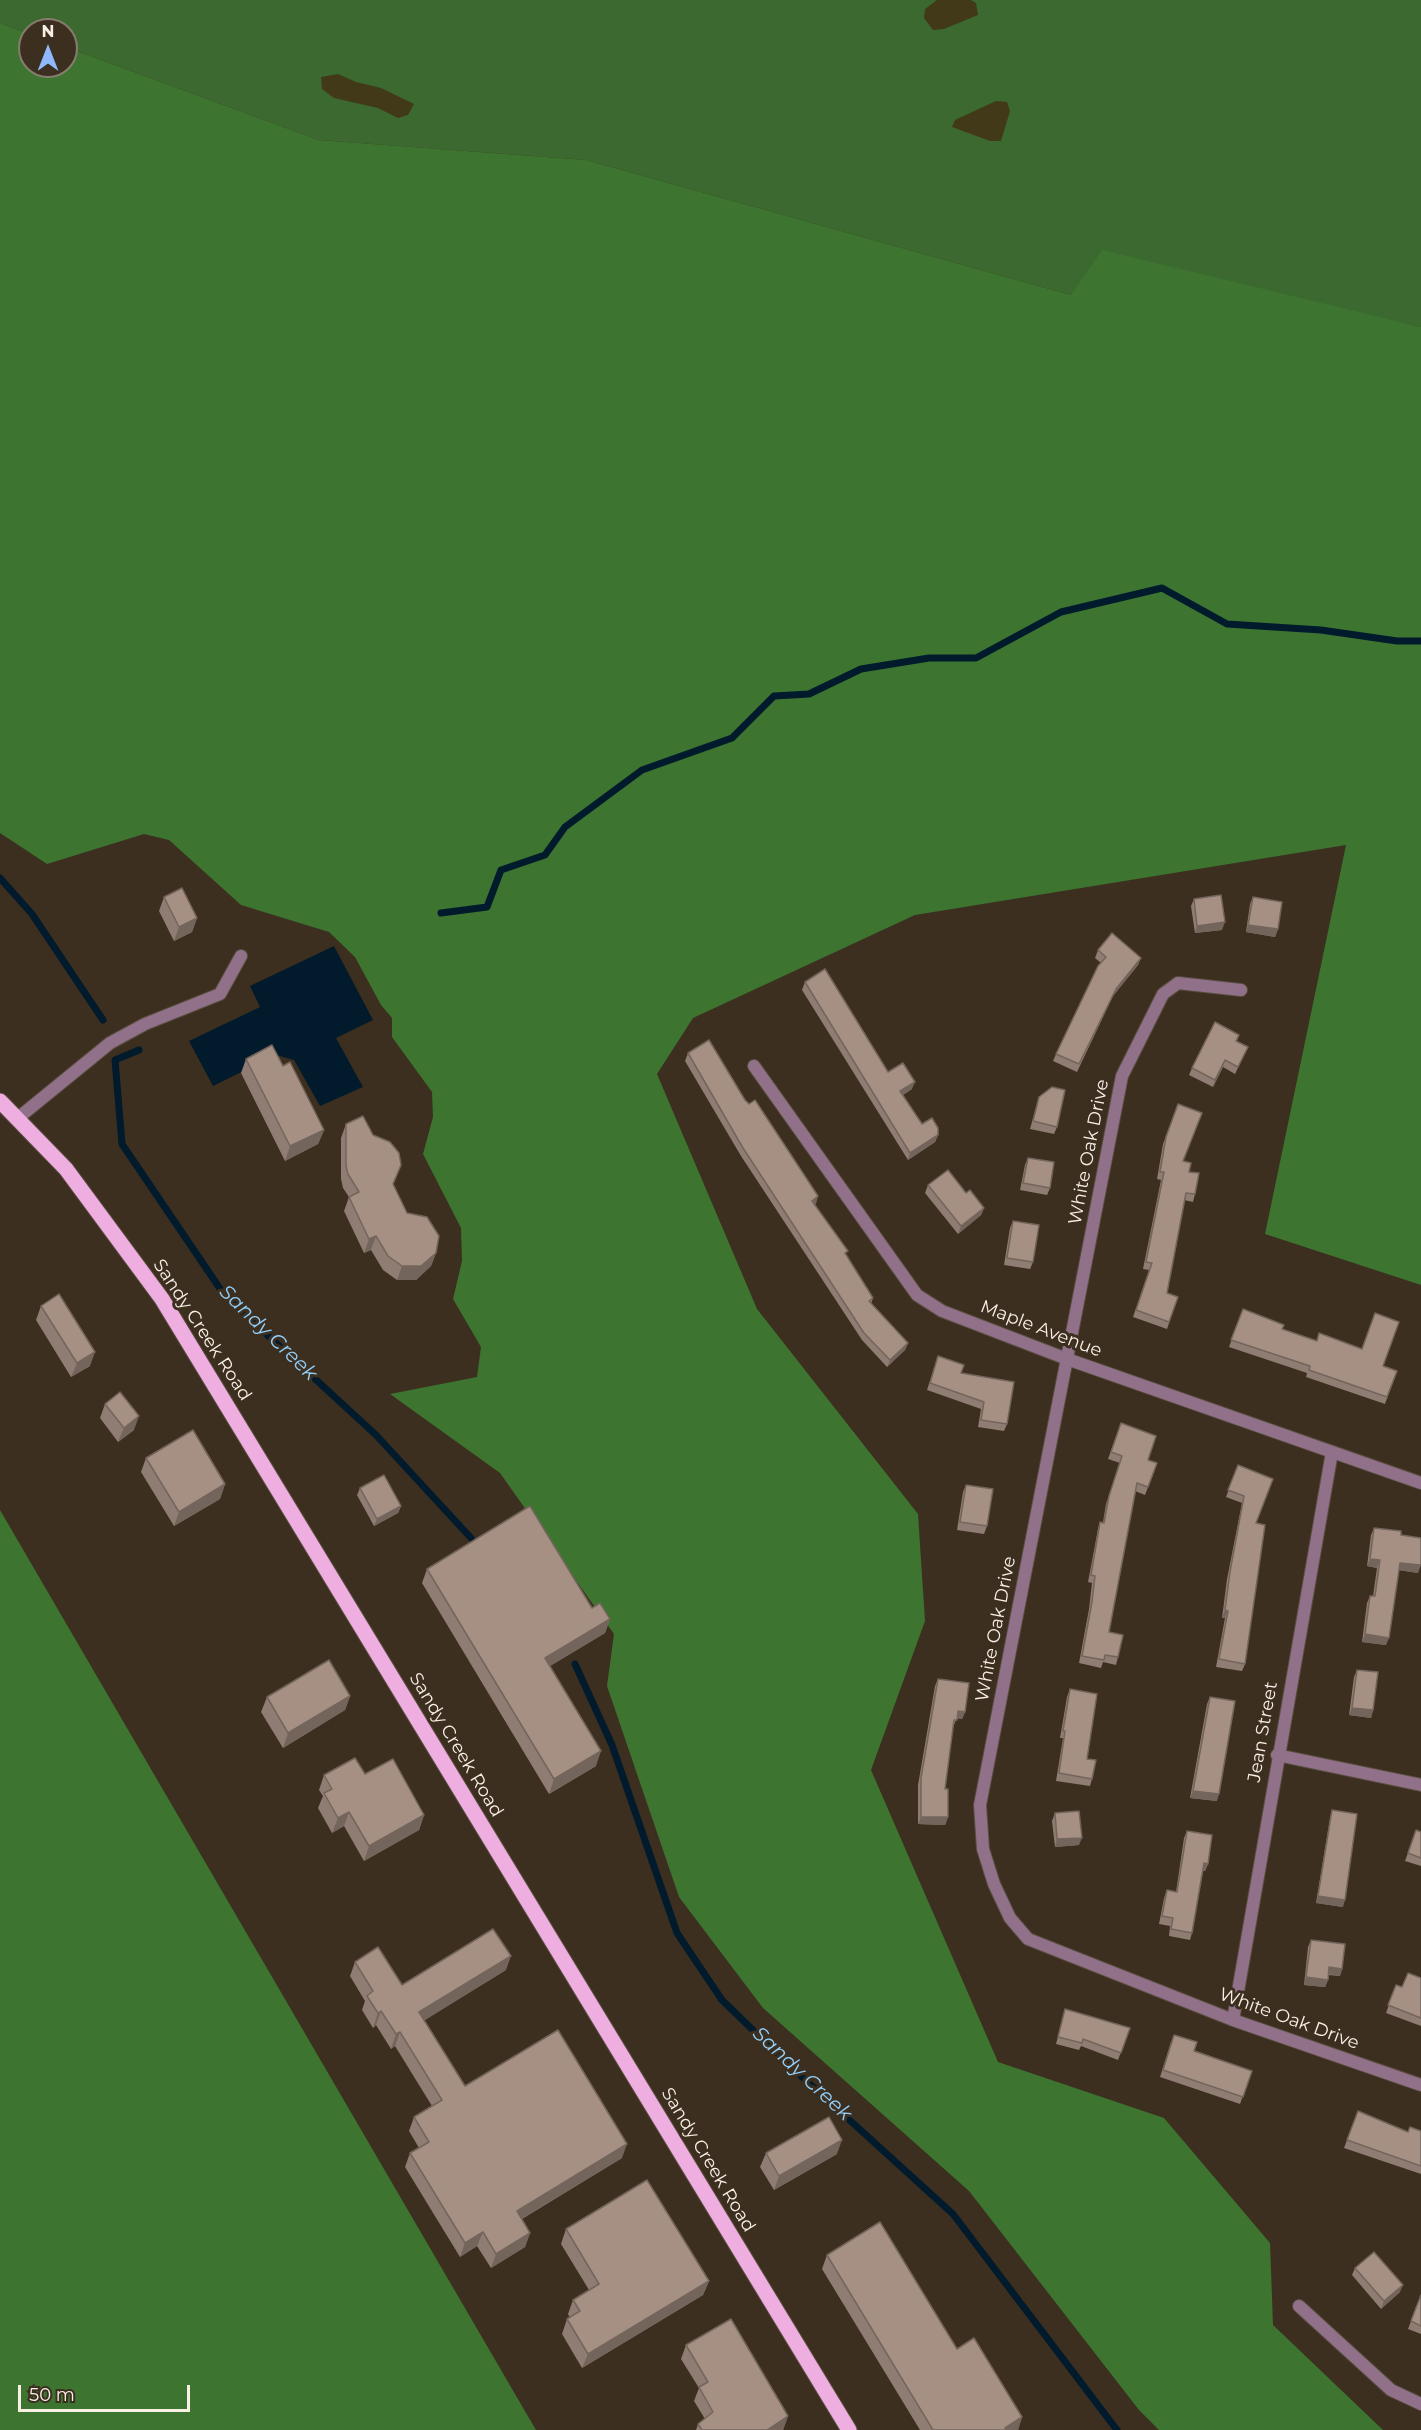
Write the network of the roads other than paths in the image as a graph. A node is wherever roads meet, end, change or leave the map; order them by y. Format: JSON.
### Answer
{"nodes":[{"id":1,"x":241,"y":956,"type":"dead end"},
{"id":2,"x":1241,"y":990,"type":"dead end"},
{"id":3,"x":754,"y":1066,"type":"dead end"},
{"id":4,"x":0,"y":1101,"type":"edge"},
{"id":5,"x":18,"y":1118,"type":"junction"},
{"id":6,"x":1066,"y":1359,"type":"junction"},
{"id":7,"x":1332,"y":1452,"type":"junction"},
{"id":8,"x":1421,"y":1483,"type":"edge"},
{"id":9,"x":1277,"y":1755,"type":"junction"},
{"id":10,"x":1421,"y":1785,"type":"edge"},
{"id":11,"x":1233,"y":2020,"type":"junction"},
{"id":12,"x":1421,"y":2085,"type":"edge"},
{"id":13,"x":1299,"y":2306,"type":"dead end"},
{"id":14,"x":1421,"y":2404,"type":"edge"},
{"id":15,"x":849,"y":2430,"type":"edge"}],
"edges":[{"from":1,"to":5,"type":"street"},
{"from":2,"to":6,"type":"street","name":"White Oak Drive"},
{"from":3,"to":6,"type":"street","name":"Maple Avenue"},
{"from":4,"to":5,"type":"main road","name":"Sandy Creek Road"},
{"from":5,"to":15,"type":"main road","name":"Sandy Creek Road"},
{"from":6,"to":7,"type":"street","name":"Maple Avenue"},
{"from":6,"to":11,"type":"street","name":"White Oak Drive"},
{"from":7,"to":8,"type":"street","name":"Maple Avenue"},
{"from":7,"to":9,"type":"street","name":"Jean Street"},
{"from":9,"to":10,"type":"street"},
{"from":9,"to":11,"type":"street","name":"Jean Street"},
{"from":11,"to":12,"type":"street","name":"White Oak Drive"},
{"from":13,"to":14,"type":"street"}]}
